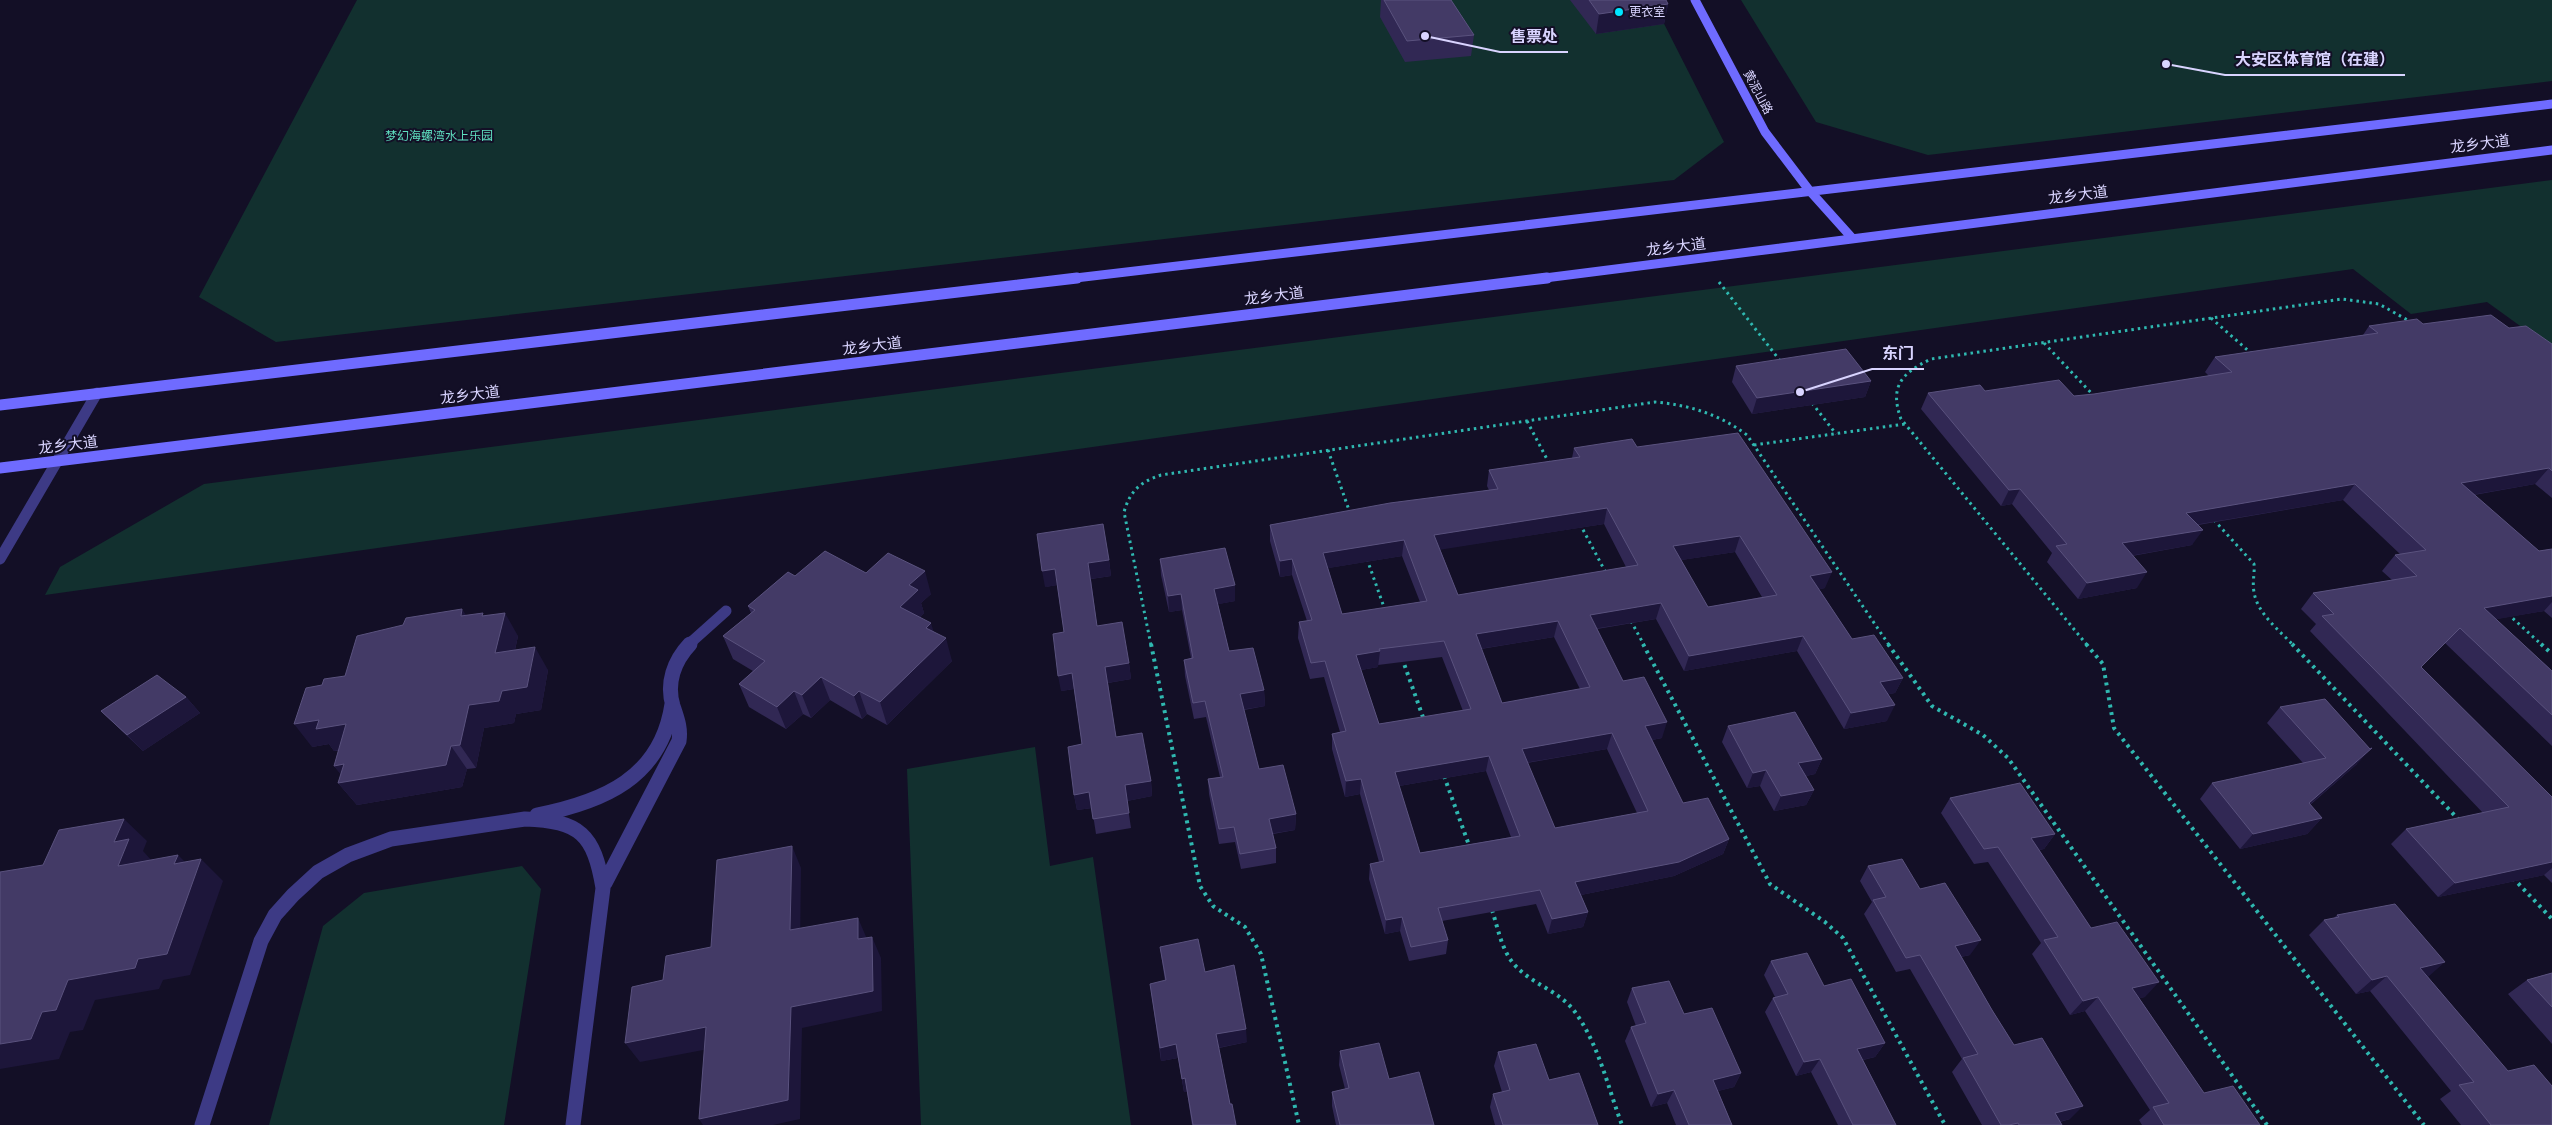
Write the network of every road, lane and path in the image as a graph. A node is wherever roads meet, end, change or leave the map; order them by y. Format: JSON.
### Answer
{"nodes":[{"id":1,"x":1695,"y":0,"type":"edge"},
{"id":2,"x":2552,"y":104,"type":"edge"},
{"id":3,"x":2552,"y":150,"type":"edge"},
{"id":4,"x":1809,"y":190,"type":"junction"},
{"id":5,"x":1852,"y":239,"type":"junction"},
{"id":6,"x":1701,"y":259,"type":"junction"},
{"id":7,"x":2211,"y":318,"type":"junction"},
{"id":8,"x":2417,"y":327,"type":"edge"},
{"id":9,"x":2044,"y":343,"type":"junction"},
{"id":10,"x":2256,"y":358,"type":"edge"},
{"id":11,"x":1783,"y":365,"type":"edge"},
{"id":12,"x":97,"y":393,"type":"junction"},
{"id":13,"x":1807,"y":396,"type":"edge"},
{"id":14,"x":2097,"y":399,"type":"edge"},
{"id":15,"x":0,"y":405,"type":"edge"},
{"id":16,"x":1527,"y":421,"type":"junction"},
{"id":17,"x":1906,"y":424,"type":"junction"},
{"id":18,"x":1836,"y":434,"type":"junction"},
{"id":19,"x":1754,"y":445,"type":"junction"},
{"id":20,"x":1328,"y":450,"type":"junction"},
{"id":21,"x":57,"y":461,"type":"junction"},
{"id":22,"x":0,"y":468,"type":"edge"},
{"id":23,"x":1554,"y":474,"type":"edge"},
{"id":24,"x":1351,"y":516,"type":"edge"},
{"id":25,"x":1578,"y":518,"type":"edge"},
{"id":26,"x":2212,"y":518,"type":"edge"},
{"id":27,"x":1364,"y":553,"type":"edge"},
{"id":28,"x":0,"y":559,"type":"edge"},
{"id":29,"x":1610,"y":580,"type":"edge"},
{"id":30,"x":2501,"y":608,"type":"edge"},
{"id":31,"x":726,"y":611,"type":"dead end"},
{"id":32,"x":1628,"y":615,"type":"edge"},
{"id":33,"x":1388,"y":619,"type":"edge"},
{"id":34,"x":2552,"y":654,"type":"edge"},
{"id":35,"x":1401,"y":657,"type":"edge"},
{"id":36,"x":672,"y":702,"type":"junction"},
{"id":37,"x":1425,"y":722,"type":"edge"},
{"id":38,"x":1442,"y":769,"type":"edge"},
{"id":39,"x":518,"y":818,"type":"junction"},
{"id":40,"x":2463,"y":825,"type":"edge"},
{"id":41,"x":1472,"y":854,"type":"edge"},
{"id":42,"x":2511,"y":875,"type":"edge"},
{"id":43,"x":603,"y":888,"type":"junction"},
{"id":44,"x":1489,"y":901,"type":"edge"},
{"id":45,"x":2552,"y":919,"type":"edge"},
{"id":46,"x":202,"y":1125,"type":"edge"},
{"id":47,"x":573,"y":1125,"type":"edge"},
{"id":48,"x":1299,"y":1125,"type":"edge"},
{"id":49,"x":1622,"y":1125,"type":"edge"},
{"id":50,"x":1945,"y":1125,"type":"edge"},
{"id":51,"x":2268,"y":1125,"type":"edge"},
{"id":52,"x":2424,"y":1125,"type":"edge"}],
"edges":[{"from":1,"to":4,"type":"main road","name":"黄泥山路"},
{"from":2,"to":4,"type":"main road","name":"龙乡大道"},
{"from":3,"to":5,"type":"main road","name":"龙乡大道"},
{"from":4,"to":5,"type":"main road","name":"黄泥山路"},
{"from":4,"to":12,"type":"main road","name":"龙乡大道"},
{"from":5,"to":6,"type":"main road","name":"龙乡大道"},
{"from":6,"to":11,"type":"path"},
{"from":6,"to":21,"type":"main road","name":"龙乡大道"},
{"from":7,"to":8,"type":"path"},
{"from":7,"to":9,"type":"path"},
{"from":7,"to":10,"type":"path"},
{"from":9,"to":14,"type":"path"},
{"from":9,"to":17,"type":"path"},
{"from":12,"to":15,"type":"main road","name":"龙乡大道"},
{"from":12,"to":21,"type":"street"},
{"from":13,"to":18,"type":"path"},
{"from":16,"to":19,"type":"path"},
{"from":16,"to":20,"type":"path"},
{"from":16,"to":23,"type":"path"},
{"from":17,"to":18,"type":"path"},
{"from":17,"to":52,"type":"path"},
{"from":18,"to":19,"type":"path"},
{"from":19,"to":51,"type":"path"},
{"from":20,"to":24,"type":"path"},
{"from":20,"to":48,"type":"path"},
{"from":21,"to":22,"type":"main road","name":"龙乡大道"},
{"from":21,"to":28,"type":"street"},
{"from":25,"to":29,"type":"path"},
{"from":26,"to":40,"type":"path"},
{"from":27,"to":33,"type":"path"},
{"from":30,"to":34,"type":"path"},
{"from":31,"to":36,"type":"street"},
{"from":32,"to":50,"type":"path"},
{"from":35,"to":37,"type":"path"},
{"from":36,"to":39,"type":"street"},
{"from":36,"to":43,"type":"street"},
{"from":38,"to":41,"type":"path"},
{"from":39,"to":43,"type":"street"},
{"from":39,"to":46,"type":"street"},
{"from":42,"to":45,"type":"path"},
{"from":43,"to":47,"type":"street"},
{"from":44,"to":49,"type":"path"}]}
